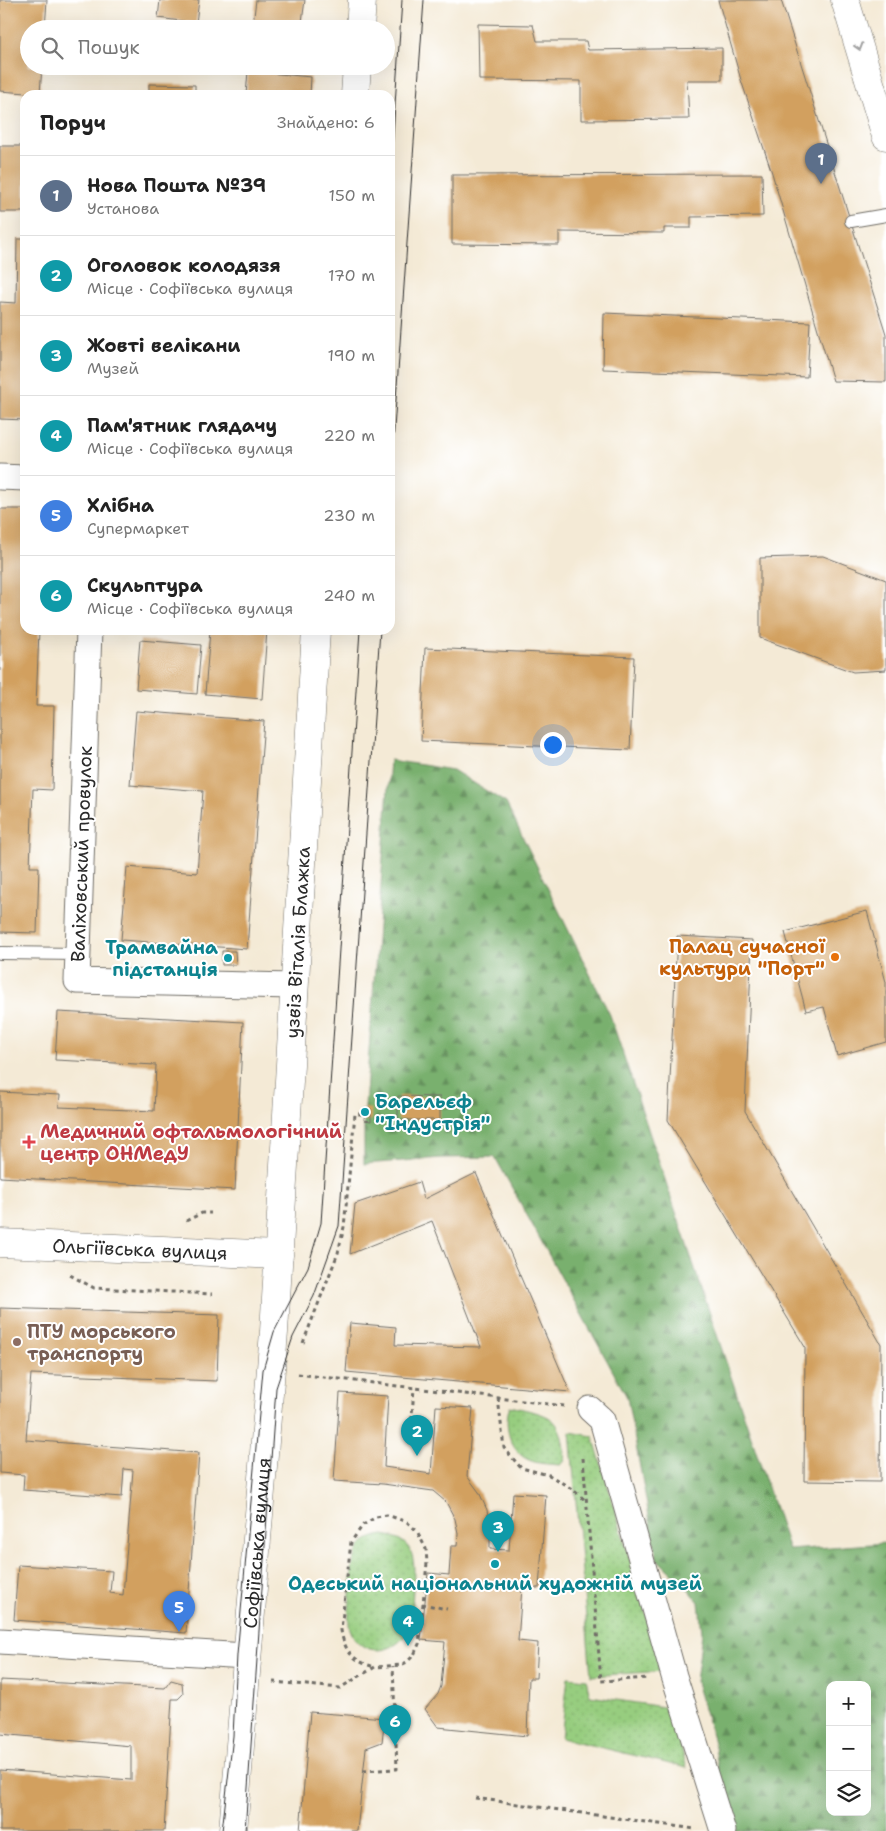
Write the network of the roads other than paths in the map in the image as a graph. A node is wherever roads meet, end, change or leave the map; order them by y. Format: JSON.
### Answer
{"nodes":[{"id":1,"x":362,"y":0,"type":"edge"},
{"id":2,"x":845,"y":0,"type":"edge"},
{"id":3,"x":361,"y":20,"type":"edge"},
{"id":4,"x":356,"y":75,"type":"edge"},
{"id":5,"x":355,"y":90,"type":"edge"},
{"id":6,"x":886,"y":136,"type":"edge"},
{"id":7,"x":886,"y":215,"type":"edge"},
{"id":8,"x":851,"y":221,"type":"dead end"},
{"id":9,"x":0,"y":477,"type":"edge"},
{"id":10,"x":20,"y":478,"type":"edge"},
{"id":11,"x":89,"y":635,"type":"edge"},
{"id":12,"x":316,"y":635,"type":"edge"},
{"id":13,"x":0,"y":953,"type":"edge"},
{"id":14,"x":78,"y":954,"type":"junction"},
{"id":15,"x":293,"y":986,"type":"junction"},
{"id":16,"x":0,"y":1243,"type":"edge"},
{"id":17,"x":279,"y":1255,"type":"junction"},
{"id":18,"x":590,"y":1409,"type":"road end"},
{"id":19,"x":0,"y":1641,"type":"edge"},
{"id":20,"x":246,"y":1669,"type":"junction"},
{"id":21,"x":713,"y":1830,"type":"edge"},
{"id":22,"x":234,"y":1831,"type":"edge"}],
"edges":[{"from":1,"to":3,"type":"main road"},
{"from":2,"to":6,"type":"main road","one_way":true},
{"from":4,"to":5,"type":"main road"},
{"from":7,"to":8,"type":"lane"},
{"from":9,"to":10,"type":"street"},
{"from":11,"to":14,"type":"street","name":"Валіховський провулок"},
{"from":12,"to":15,"type":"main road","name":"узвіз Віталія Блажка"},
{"from":13,"to":14,"type":"lane"},
{"from":14,"to":15,"type":"street","name":"Валіховський провулок"},
{"from":15,"to":17,"type":"main road","name":"узвіз Віталія Блажка"},
{"from":16,"to":17,"type":"main road","name":"Ольгіївська вулиця"},
{"from":17,"to":20,"type":"main road","name":"Софіївська вулиця"},
{"from":18,"to":21,"type":"street"},
{"from":19,"to":20,"type":"street"},
{"from":20,"to":22,"type":"main road","name":"Софіївська вулиця"}]}
